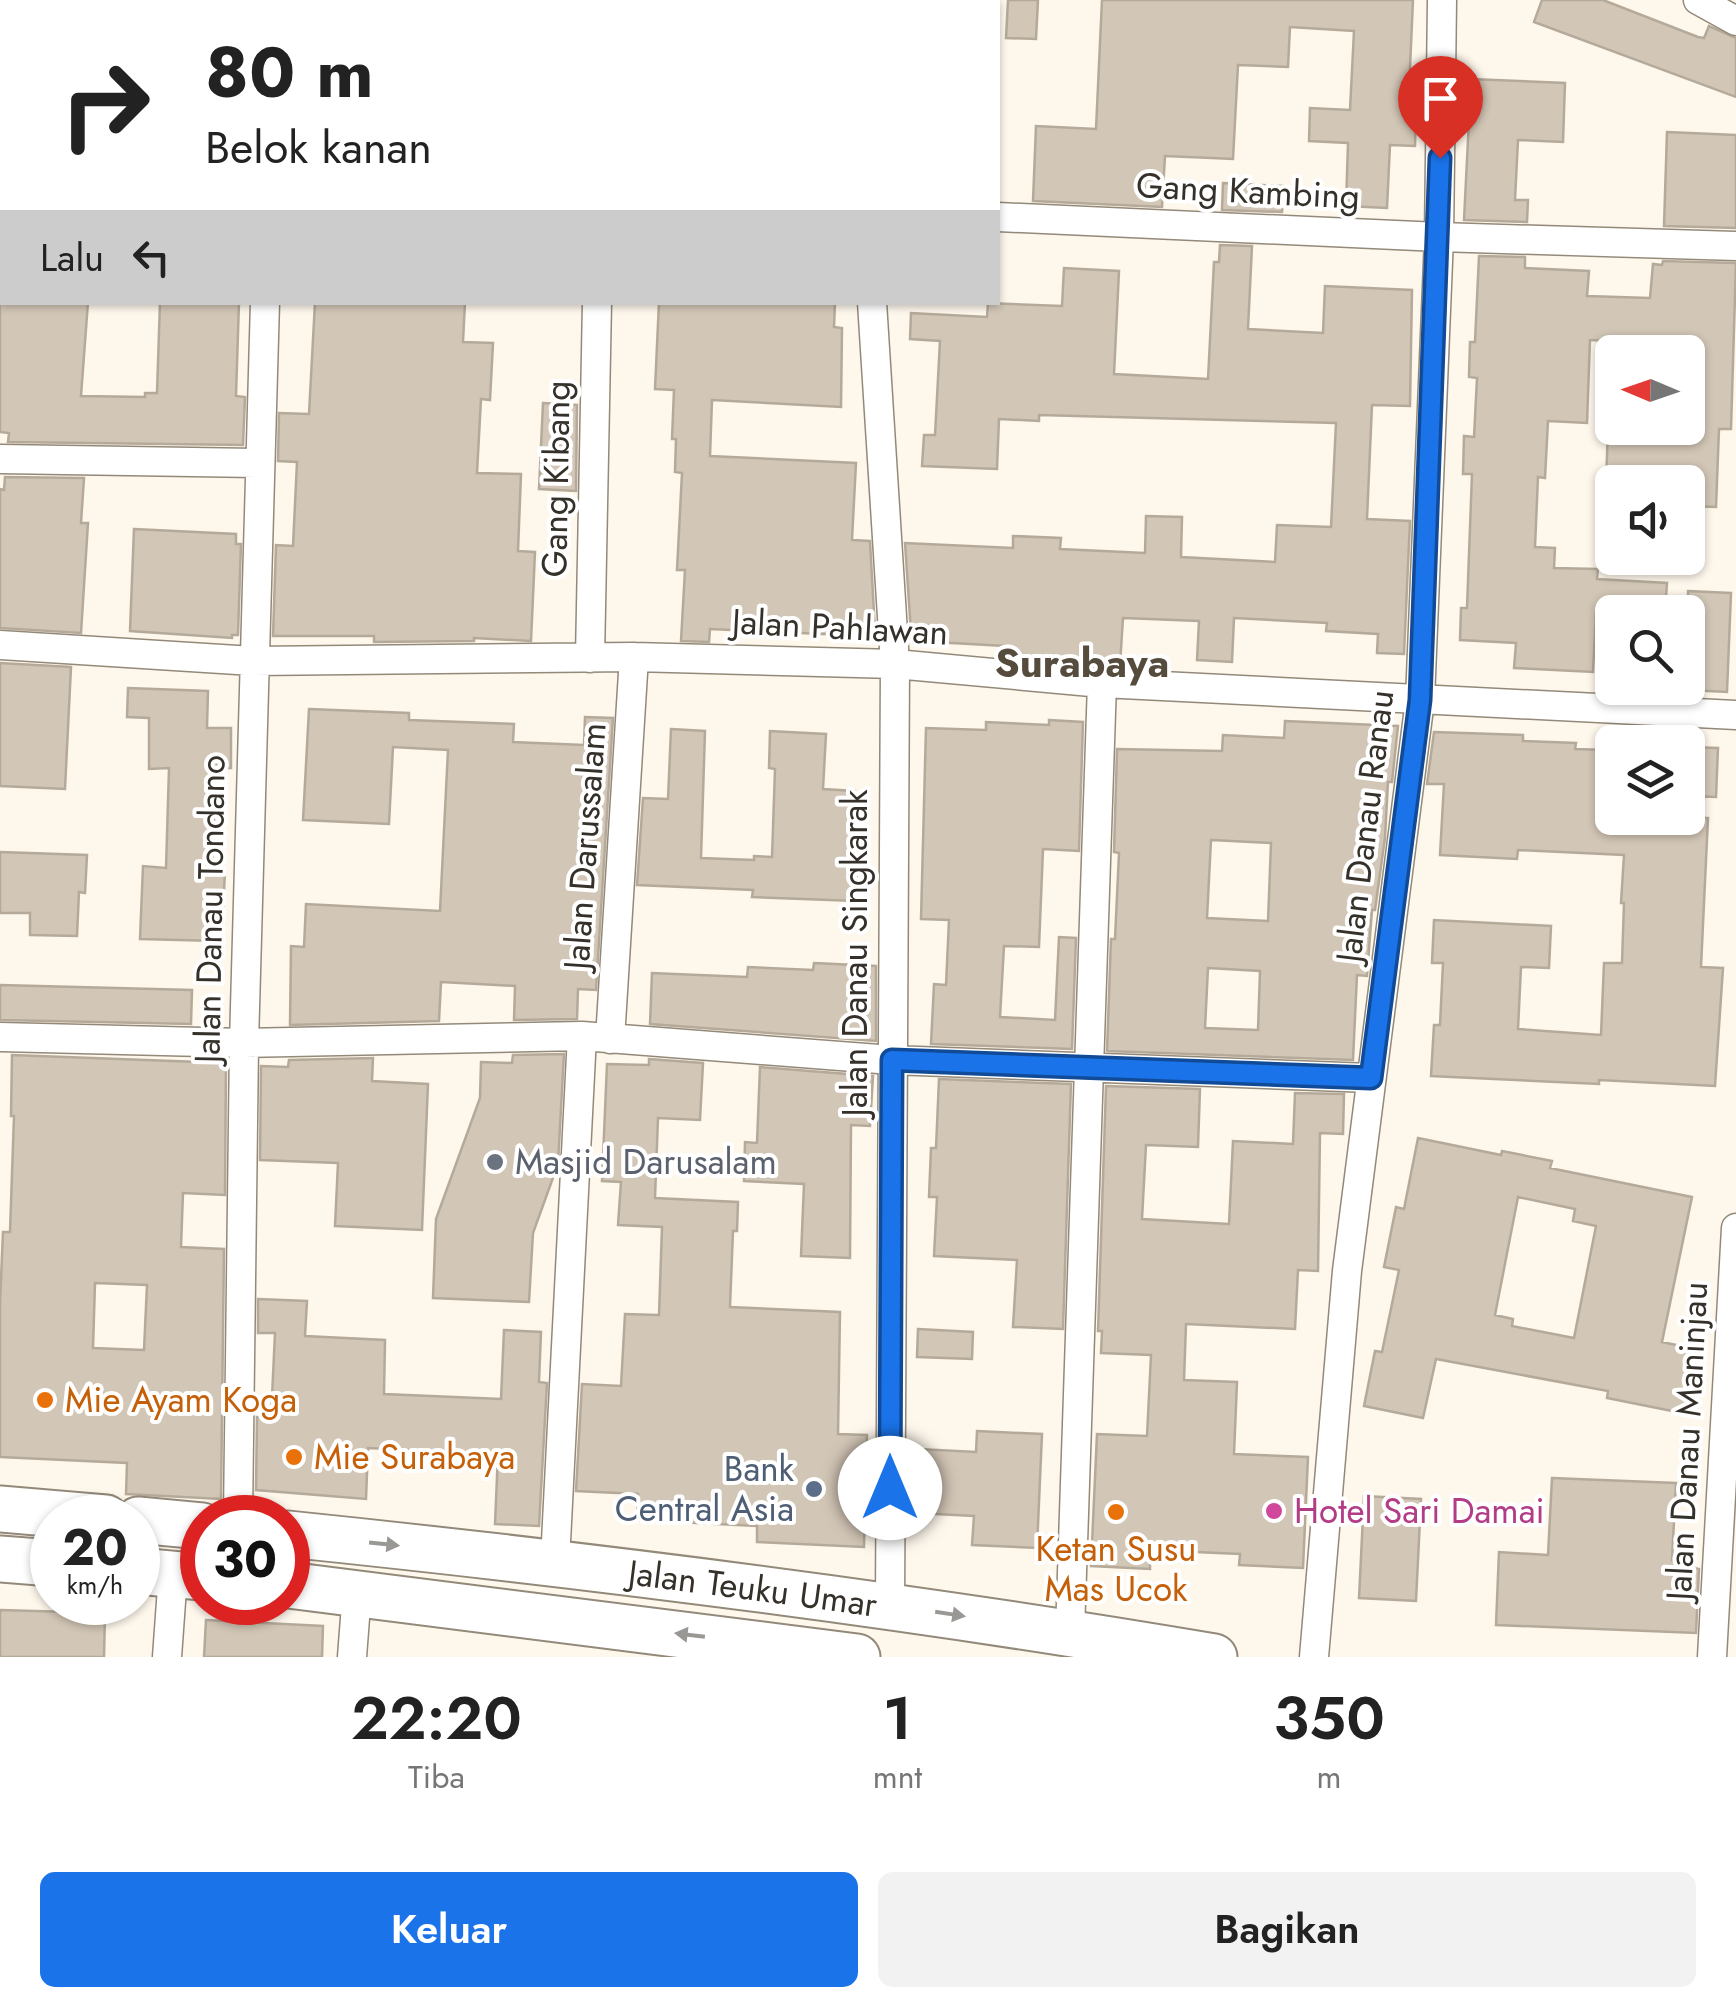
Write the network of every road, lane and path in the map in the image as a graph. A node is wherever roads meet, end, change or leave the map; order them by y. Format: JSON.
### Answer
{"nodes":[{"id":1,"x":1442,"y":0,"type":"edge"},
{"id":2,"x":1698,"y":0,"type":"edge"},
{"id":3,"x":1736,"y":21,"type":"edge"},
{"id":4,"x":1000,"y":218,"type":"edge"},
{"id":5,"x":1439,"y":237,"type":"junction"},
{"id":6,"x":1736,"y":246,"type":"edge"},
{"id":7,"x":265,"y":305,"type":"edge"},
{"id":8,"x":597,"y":305,"type":"edge"},
{"id":9,"x":872,"y":305,"type":"edge"},
{"id":10,"x":0,"y":459,"type":"edge"},
{"id":11,"x":259,"y":463,"type":"junction"},
{"id":12,"x":0,"y":645,"type":"edge"},
{"id":13,"x":634,"y":657,"type":"junction"},
{"id":14,"x":590,"y":658,"type":"junction"},
{"id":15,"x":253,"y":661,"type":"junction"},
{"id":16,"x":895,"y":664,"type":"junction"},
{"id":17,"x":1102,"y":683,"type":"junction"},
{"id":18,"x":1420,"y":700,"type":"junction"},
{"id":19,"x":1736,"y":715,"type":"edge"},
{"id":20,"x":0,"y":1036,"type":"edge"},
{"id":21,"x":582,"y":1036,"type":"junction"},
{"id":22,"x":610,"y":1039,"type":"junction"},
{"id":23,"x":244,"y":1043,"type":"junction"},
{"id":24,"x":892,"y":1060,"type":"junction"},
{"id":25,"x":1089,"y":1068,"type":"junction"},
{"id":26,"x":1371,"y":1078,"type":"junction"},
{"id":27,"x":1736,"y":1228,"type":"edge"},
{"id":28,"x":238,"y":1495,"type":"edge"},
{"id":29,"x":310,"y":1536,"type":"edge"},
{"id":30,"x":556,"y":1561,"type":"junction"},
{"id":31,"x":171,"y":1574,"type":"edge"},
{"id":32,"x":310,"y":1587,"type":"edge"},
{"id":33,"x":358,"y":1592,"type":"junction"},
{"id":34,"x":890,"y":1605,"type":"junction"},
{"id":35,"x":1070,"y":1632,"type":"junction"},
{"id":36,"x":167,"y":1657,"type":"edge"},
{"id":37,"x":352,"y":1657,"type":"edge"},
{"id":38,"x":856,"y":1657,"type":"edge"},
{"id":39,"x":1214,"y":1657,"type":"edge"},
{"id":40,"x":1314,"y":1657,"type":"edge"},
{"id":41,"x":1712,"y":1657,"type":"edge"}],
"edges":[{"from":1,"to":5,"type":"street","name":"Jalan Danau Ranau"},
{"from":2,"to":3,"type":"street"},
{"from":4,"to":5,"type":"street","name":"Gang Kambing"},
{"from":5,"to":6,"type":"street","name":"Gang Kambing"},
{"from":5,"to":18,"type":"street","name":"Jalan Danau Ranau"},
{"from":7,"to":11,"type":"street","name":"Jalan Danau Tondano"},
{"from":8,"to":14,"type":"street","name":"Gang Kibang"},
{"from":9,"to":16,"type":"street","name":"Jalan Danau Singkarak"},
{"from":10,"to":11,"type":"street"},
{"from":11,"to":15,"type":"street","name":"Jalan Danau Tondano"},
{"from":12,"to":15,"type":"street","name":"Jalan Pahlawan"},
{"from":13,"to":14,"type":"street","name":"Jalan Pahlawan"},
{"from":13,"to":16,"type":"street","name":"Jalan Pahlawan"},
{"from":13,"to":22,"type":"street","name":"Jalan Darussalam"},
{"from":14,"to":15,"type":"street","name":"Jalan Pahlawan"},
{"from":15,"to":23,"type":"street","name":"Jalan Danau Tondano"},
{"from":16,"to":17,"type":"street","name":"Jalan Pahlawan"},
{"from":16,"to":24,"type":"street","name":"Jalan Danau Singkarak"},
{"from":17,"to":18,"type":"street","name":"Jalan Pahlawan"},
{"from":17,"to":25,"type":"street"},
{"from":18,"to":19,"type":"street","name":"Jalan Pahlawan"},
{"from":18,"to":26,"type":"street","name":"Jalan Danau Ranau"},
{"from":20,"to":23,"type":"street"},
{"from":21,"to":22,"type":"street"},
{"from":21,"to":23,"type":"street"},
{"from":21,"to":30,"type":"street"},
{"from":22,"to":24,"type":"street"},
{"from":23,"to":28,"type":"street","name":"Jalan Danau Tondano"},
{"from":24,"to":25,"type":"street"},
{"from":24,"to":34,"type":"street","name":"Jalan Danau Singkarak"},
{"from":25,"to":26,"type":"street"},
{"from":25,"to":35,"type":"street"},
{"from":26,"to":40,"type":"street","name":"Jalan Danau Ranau"},
{"from":27,"to":41,"type":"street","name":"Jalan Danau Maninjau"},
{"from":29,"to":30,"type":"highway","name":"Jalan Teuku Umar","one_way":true},
{"from":30,"to":34,"type":"highway","name":"Jalan Teuku Umar"},
{"from":31,"to":36,"type":"street"},
{"from":32,"to":33,"type":"highway","name":"Jalan Teuku Umar"},
{"from":33,"to":37,"type":"street"},
{"from":38,"to":33,"type":"highway","name":"Jalan Teuku Umar","one_way":true},
{"from":34,"to":35,"type":"highway","name":"Jalan Teuku Umar","one_way":true},
{"from":35,"to":39,"type":"highway","name":"Jalan Teuku Umar"}]}
